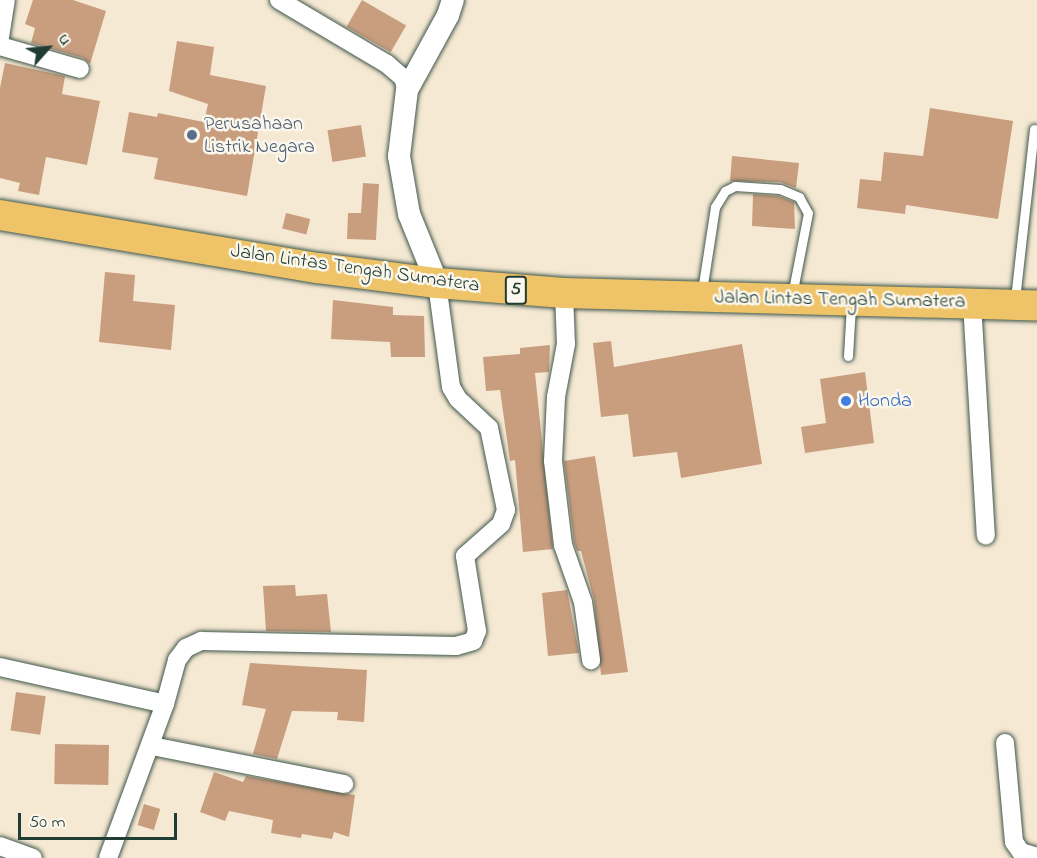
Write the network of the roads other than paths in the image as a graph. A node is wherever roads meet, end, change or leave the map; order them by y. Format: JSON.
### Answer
{"nodes":[{"id":1,"x":6,"y":0,"type":"edge"},
{"id":2,"x":279,"y":0,"type":"edge"},
{"id":3,"x":453,"y":0,"type":"edge"},
{"id":4,"x":0,"y":38,"type":"edge"},
{"id":5,"x":0,"y":46,"type":"edge"},
{"id":6,"x":81,"y":69,"type":"dead end"},
{"id":7,"x":407,"y":90,"type":"junction"},
{"id":8,"x":1034,"y":129,"type":"dead end"},
{"id":9,"x":0,"y":215,"type":"edge"},
{"id":10,"x":437,"y":283,"type":"junction"},
{"id":11,"x":564,"y":293,"type":"junction"},
{"id":12,"x":701,"y":297,"type":"junction"},
{"id":13,"x":791,"y":299,"type":"junction"},
{"id":14,"x":851,"y":303,"type":"junction"},
{"id":15,"x":972,"y":303,"type":"junction"},
{"id":16,"x":1026,"y":305,"type":"edge"},
{"id":17,"x":848,"y":356,"type":"dead end"},
{"id":18,"x":986,"y":536,"type":"dead end"},
{"id":19,"x":591,"y":660,"type":"dead end"},
{"id":20,"x":0,"y":667,"type":"edge"},
{"id":21,"x":165,"y":704,"type":"junction"},
{"id":22,"x":1005,"y":743,"type":"dead end"},
{"id":23,"x":152,"y":746,"type":"junction"},
{"id":24,"x":344,"y":784,"type":"dead end"},
{"id":25,"x":0,"y":846,"type":"edge"},
{"id":26,"x":1037,"y":857,"type":"edge"},
{"id":27,"x":33,"y":858,"type":"edge"},
{"id":28,"x":108,"y":858,"type":"edge"}],
"edges":[{"from":1,"to":4,"type":"street"},
{"from":2,"to":7,"type":"street"},
{"from":3,"to":7,"type":"street"},
{"from":5,"to":6,"type":"street"},
{"from":7,"to":10,"type":"street"},
{"from":8,"to":16,"type":"lane"},
{"from":9,"to":10,"type":"highway","name":"Jalan Lintas Tengah Sumatera","number":"5"},
{"from":10,"to":11,"type":"highway","name":"Jalan Lintas Tengah Sumatera","number":"5"},
{"from":10,"to":21,"type":"street"},
{"from":11,"to":12,"type":"highway","name":"Jalan Lintas Tengah Sumatera","number":"5"},
{"from":11,"to":19,"type":"street"},
{"from":12,"to":13,"type":"highway","name":"Jalan Lintas Tengah Sumatera","number":"5"},
{"from":12,"to":13,"type":"lane"},
{"from":13,"to":14,"type":"highway","name":"Jalan Lintas Tengah Sumatera","number":"5"},
{"from":14,"to":15,"type":"highway","name":"Jalan Lintas Tengah Sumatera","number":"5"},
{"from":14,"to":17,"type":"lane"},
{"from":15,"to":16,"type":"highway","name":"Jalan Lintas Tengah Sumatera","number":"5"},
{"from":15,"to":18,"type":"street"},
{"from":20,"to":21,"type":"street"},
{"from":21,"to":23,"type":"street"},
{"from":22,"to":26,"type":"street"},
{"from":23,"to":24,"type":"street"},
{"from":23,"to":28,"type":"street"},
{"from":25,"to":27,"type":"street"}]}
